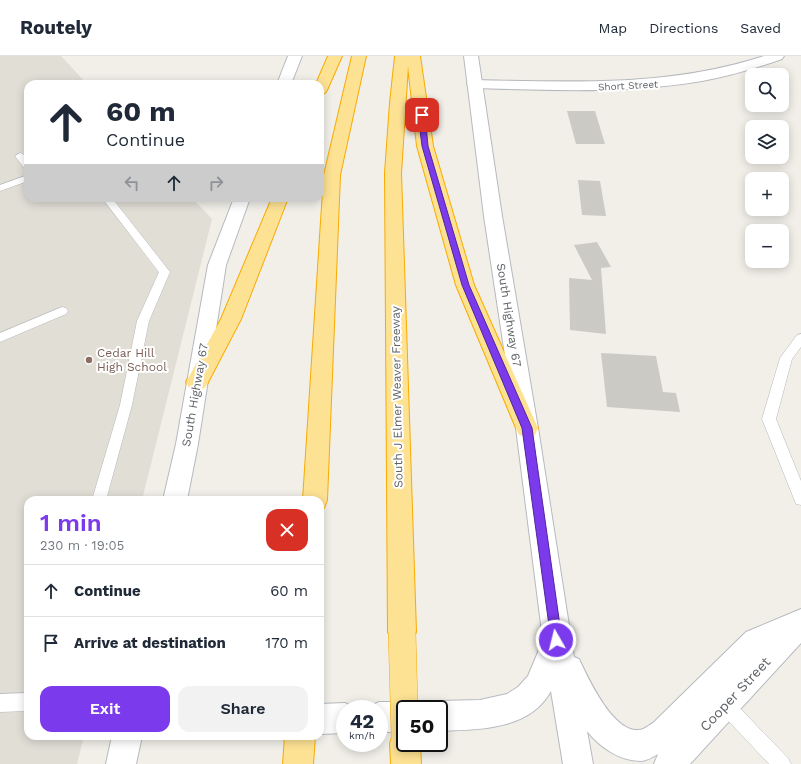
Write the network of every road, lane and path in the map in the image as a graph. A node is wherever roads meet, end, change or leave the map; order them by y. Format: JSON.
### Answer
{"nodes":[{"id":1,"x":295,"y":56,"type":"edge"},
{"id":2,"x":335,"y":56,"type":"edge"},
{"id":3,"x":359,"y":56,"type":"edge"},
{"id":4,"x":402,"y":56,"type":"edge"},
{"id":5,"x":413,"y":56,"type":"edge"},
{"id":6,"x":471,"y":56,"type":"edge"},
{"id":7,"x":777,"y":56,"type":"edge"},
{"id":8,"x":286,"y":80,"type":"edge"},
{"id":9,"x":324,"y":81,"type":"edge"},
{"id":10,"x":474,"y":84,"type":"junction"},
{"id":11,"x":20,"y":156,"type":"dead end"},
{"id":12,"x":24,"y":162,"type":"edge"},
{"id":13,"x":24,"y":179,"type":"edge"},
{"id":14,"x":0,"y":188,"type":"edge"},
{"id":15,"x":110,"y":202,"type":"edge"},
{"id":16,"x":241,"y":202,"type":"edge"},
{"id":17,"x":278,"y":202,"type":"edge"},
{"id":18,"x":62,"y":311,"type":"dead end"},
{"id":19,"x":0,"y":338,"type":"edge"},
{"id":20,"x":801,"y":338,"type":"edge"},
{"id":21,"x":197,"y":382,"type":"junction"},
{"id":22,"x":527,"y":428,"type":"junction"},
{"id":23,"x":100,"y":496,"type":"edge"},
{"id":24,"x":176,"y":496,"type":"edge"},
{"id":25,"x":315,"y":496,"type":"edge"},
{"id":26,"x":801,"y":499,"type":"edge"},
{"id":27,"x":801,"y":623,"type":"edge"},
{"id":28,"x":556,"y":640,"type":"junction"},
{"id":29,"x":404,"y":700,"type":"edge"},
{"id":30,"x":24,"y":702,"type":"edge"},
{"id":31,"x":0,"y":703,"type":"edge"},
{"id":32,"x":725,"y":705,"type":"junction"},
{"id":33,"x":448,"y":716,"type":"edge"},
{"id":34,"x":336,"y":718,"type":"edge"},
{"id":35,"x":324,"y":719,"type":"edge"},
{"id":36,"x":126,"y":740,"type":"edge"},
{"id":37,"x":300,"y":740,"type":"edge"},
{"id":38,"x":405,"y":752,"type":"edge"},
{"id":39,"x":121,"y":764,"type":"edge"},
{"id":40,"x":298,"y":764,"type":"edge"},
{"id":41,"x":406,"y":764,"type":"edge"},
{"id":42,"x":578,"y":764,"type":"edge"},
{"id":43,"x":669,"y":764,"type":"edge"},
{"id":44,"x":782,"y":764,"type":"edge"}],
"edges":[{"from":1,"to":8,"type":"main road"},
{"from":2,"to":9,"type":"highway"},
{"from":3,"to":25,"type":"highway"},
{"from":4,"to":29,"type":"highway","name":"South J Elmer Weaver Freeway","bridge":true},
{"from":5,"to":22,"type":"highway"},
{"from":6,"to":10,"type":"main road","name":"South Highway 67"},
{"from":7,"to":10,"type":"main road","name":"Short Street"},
{"from":10,"to":22,"type":"main road","name":"South Highway 67"},
{"from":11,"to":12,"type":"lane"},
{"from":13,"to":14,"type":"lane"},
{"from":15,"to":23,"type":"lane"},
{"from":16,"to":21,"type":"main road","name":"South Highway 67"},
{"from":17,"to":21,"type":"highway"},
{"from":18,"to":19,"type":"lane"},
{"from":20,"to":26,"type":"lane"},
{"from":21,"to":24,"type":"main road","name":"South Highway 67"},
{"from":22,"to":28,"type":"main road","name":"South Highway 67"},
{"from":27,"to":28,"type":"main road"},
{"from":27,"to":32,"type":"main road","name":"Cooper Street"},
{"from":28,"to":33,"type":"main road"},
{"from":28,"to":42,"type":"main road","name":"South Highway 67"},
{"from":30,"to":31,"type":"lane"},
{"from":32,"to":43,"type":"main road","name":"Cooper Street"},
{"from":32,"to":44,"type":"lane"},
{"from":34,"to":35,"type":"main road"},
{"from":36,"to":39,"type":"main road"},
{"from":37,"to":40,"type":"highway"},
{"from":38,"to":41,"type":"highway"}]}
